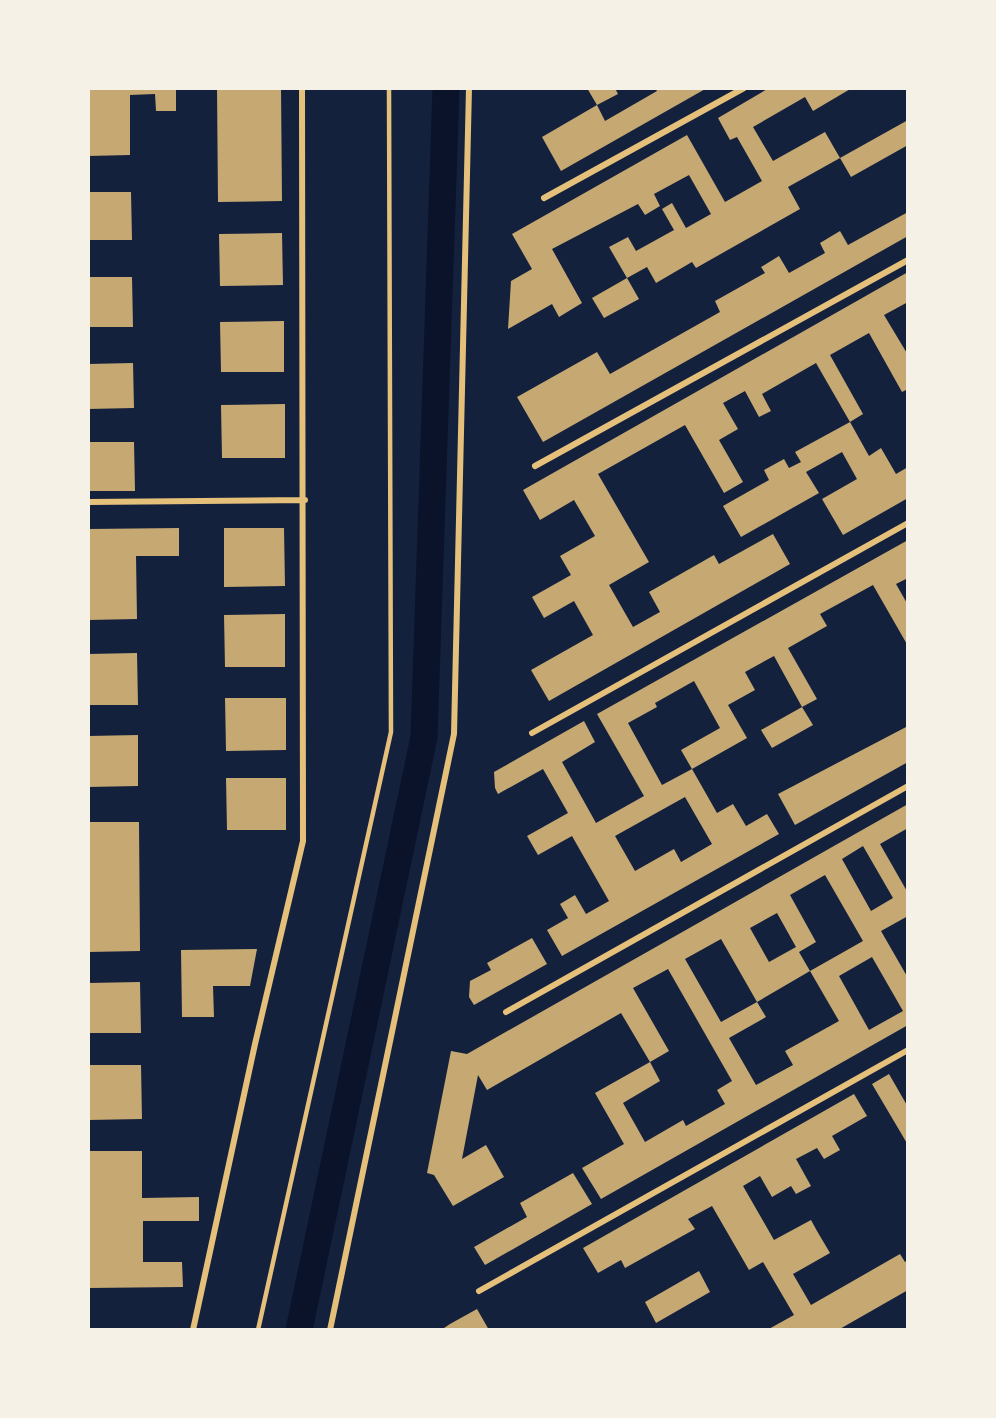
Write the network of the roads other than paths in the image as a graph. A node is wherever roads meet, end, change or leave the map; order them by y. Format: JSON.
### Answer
{"nodes":[{"id":1,"x":302,"y":88,"type":"edge"},
{"id":2,"x":388,"y":88,"type":"edge"},
{"id":3,"x":469,"y":88,"type":"edge"},
{"id":4,"x":744,"y":88,"type":"edge"},
{"id":5,"x":544,"y":198,"type":"dead end"},
{"id":6,"x":908,"y":260,"type":"edge"},
{"id":7,"x":536,"y":466,"type":"dead end"},
{"id":8,"x":305,"y":500,"type":"junction"},
{"id":9,"x":88,"y":502,"type":"edge"},
{"id":10,"x":908,"y":523,"type":"edge"},
{"id":11,"x":532,"y":733,"type":"dead end"},
{"id":12,"x":908,"y":786,"type":"edge"},
{"id":13,"x":506,"y":1012,"type":"dead end"},
{"id":14,"x":908,"y":1050,"type":"edge"},
{"id":15,"x":479,"y":1291,"type":"dead end"},
{"id":16,"x":193,"y":1329,"type":"edge"},
{"id":17,"x":258,"y":1329,"type":"edge"},
{"id":18,"x":330,"y":1329,"type":"edge"}],
"edges":[{"from":1,"to":8,"type":"street"},
{"from":2,"to":17,"type":"lane"},
{"from":3,"to":18,"type":"street"},
{"from":4,"to":5,"type":"street"},
{"from":6,"to":7,"type":"street"},
{"from":8,"to":9,"type":"street"},
{"from":8,"to":16,"type":"street"},
{"from":10,"to":11,"type":"street"},
{"from":12,"to":13,"type":"street"},
{"from":14,"to":15,"type":"street"}]}
